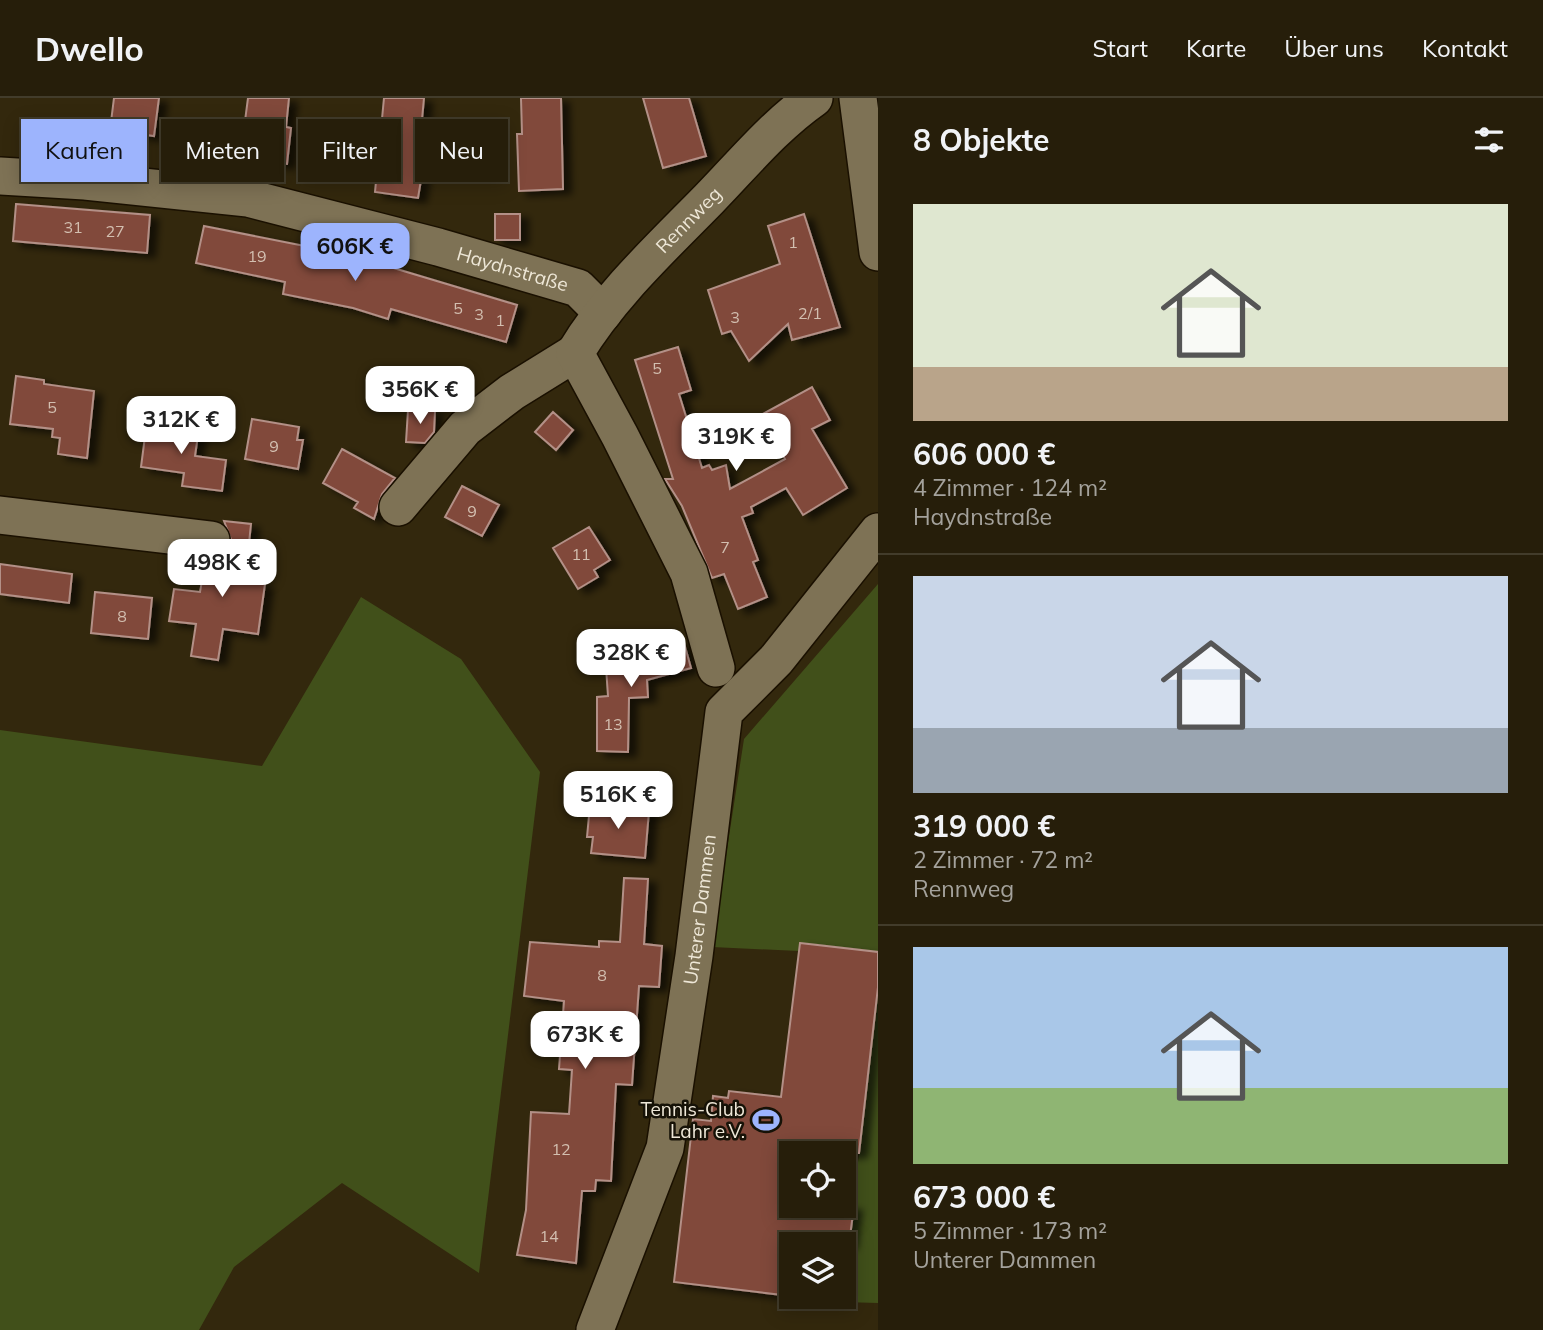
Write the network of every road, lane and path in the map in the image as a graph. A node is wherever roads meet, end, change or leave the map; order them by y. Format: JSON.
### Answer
{"nodes":[{"id":1,"x":814,"y":98,"type":"edge"},
{"id":2,"x":858,"y":98,"type":"edge"},
{"id":3,"x":0,"y":176,"type":"edge"},
{"id":4,"x":878,"y":252,"type":"edge"},
{"id":5,"x":603,"y":313,"type":"junction"},
{"id":6,"x":575,"y":354,"type":"junction"},
{"id":7,"x":398,"y":507,"type":"dead end"},
{"id":8,"x":0,"y":515,"type":"edge"},
{"id":9,"x":878,"y":532,"type":"edge"},
{"id":10,"x":211,"y":540,"type":"dead end"},
{"id":11,"x":716,"y":668,"type":"dead end"},
{"id":12,"x":595,"y":1330,"type":"edge"}],
"edges":[{"from":1,"to":5,"type":"street","name":"Rennweg"},
{"from":2,"to":4,"type":"street"},
{"from":3,"to":5,"type":"street","name":"Haydnstraße"},
{"from":5,"to":6,"type":"street","name":"Rennweg"},
{"from":6,"to":7,"type":"street","name":"Rennweg"},
{"from":6,"to":11,"type":"street"},
{"from":8,"to":10,"type":"street"},
{"from":9,"to":12,"type":"street","name":"Unterer Dammen"}]}
